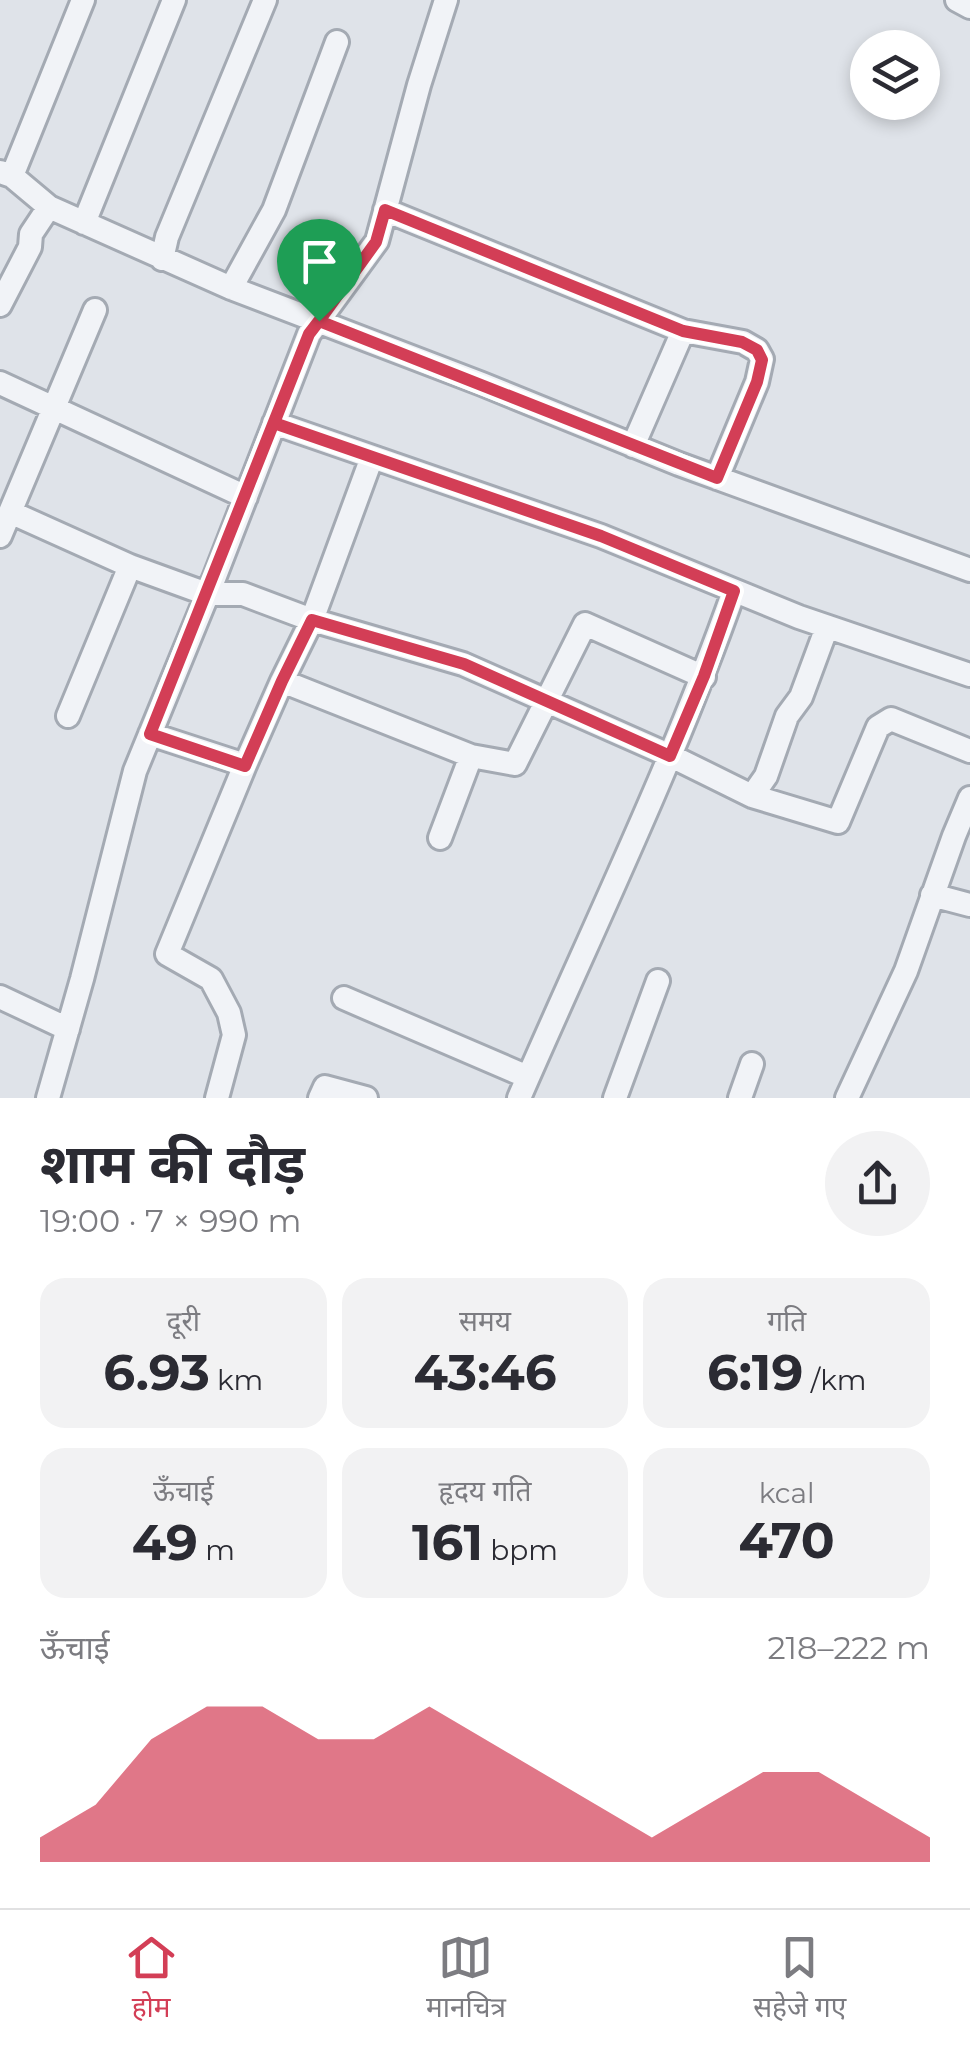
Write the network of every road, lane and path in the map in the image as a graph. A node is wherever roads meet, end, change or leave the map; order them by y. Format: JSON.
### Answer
{"nodes":[{"id":1,"x":82,"y":0,"type":"edge"},
{"id":2,"x":174,"y":0,"type":"edge"},
{"id":3,"x":265,"y":0,"type":"edge"},
{"id":4,"x":446,"y":0,"type":"edge"},
{"id":5,"x":957,"y":0,"type":"edge"},
{"id":6,"x":970,"y":7,"type":"edge"},
{"id":7,"x":338,"y":42,"type":"dead end"},
{"id":8,"x":6,"y":174,"type":"edge"},
{"id":9,"x":49,"y":207,"type":"junction"},
{"id":10,"x":385,"y":210,"type":"junction"},
{"id":11,"x":84,"y":223,"type":"junction"},
{"id":12,"x":162,"y":259,"type":"junction"},
{"id":13,"x":231,"y":288,"type":"junction"},
{"id":14,"x":0,"y":305,"type":"edge"},
{"id":15,"x":95,"y":310,"type":"dead end"},
{"id":16,"x":319,"y":321,"type":"junction"},
{"id":17,"x":683,"y":331,"type":"junction"},
{"id":18,"x":0,"y":383,"type":"edge"},
{"id":19,"x":55,"y":407,"type":"junction"},
{"id":20,"x":274,"y":423,"type":"junction"},
{"id":21,"x":632,"y":446,"type":"junction"},
{"id":22,"x":372,"y":457,"type":"junction"},
{"id":23,"x":717,"y":478,"type":"junction"},
{"id":24,"x":246,"y":496,"type":"junction"},
{"id":25,"x":10,"y":512,"type":"junction"},
{"id":26,"x":0,"y":536,"type":"edge"},
{"id":27,"x":130,"y":566,"type":"junction"},
{"id":28,"x":970,"y":570,"type":"edge"},
{"id":29,"x":734,"y":591,"type":"junction"},
{"id":30,"x":207,"y":594,"type":"junction"},
{"id":31,"x":312,"y":620,"type":"junction"},
{"id":32,"x":827,"y":627,"type":"junction"},
{"id":33,"x":970,"y":675,"type":"edge"},
{"id":34,"x":704,"y":676,"type":"junction"},
{"id":35,"x":282,"y":681,"type":"junction"},
{"id":36,"x":548,"y":700,"type":"junction"},
{"id":37,"x":68,"y":716,"type":"dead end"},
{"id":38,"x":150,"y":734,"type":"junction"},
{"id":39,"x":970,"y":751,"type":"edge"},
{"id":40,"x":472,"y":756,"type":"junction"},
{"id":41,"x":670,"y":756,"type":"junction"},
{"id":42,"x":245,"y":766,"type":"junction"},
{"id":43,"x":752,"y":796,"type":"junction"},
{"id":44,"x":970,"y":798,"type":"edge"},
{"id":45,"x":440,"y":838,"type":"dead end"},
{"id":46,"x":932,"y":895,"type":"junction"},
{"id":47,"x":970,"y":905,"type":"edge"},
{"id":48,"x":658,"y":981,"type":"dead end"},
{"id":49,"x":0,"y":997,"type":"edge"},
{"id":50,"x":344,"y":998,"type":"dead end"},
{"id":51,"x":68,"y":1028,"type":"junction"},
{"id":52,"x":752,"y":1064,"type":"dead end"},
{"id":53,"x":523,"y":1088,"type":"edge"},
{"id":54,"x":48,"y":1098,"type":"edge"},
{"id":55,"x":217,"y":1098,"type":"edge"},
{"id":56,"x":320,"y":1098,"type":"edge"},
{"id":57,"x":366,"y":1098,"type":"edge"},
{"id":58,"x":614,"y":1098,"type":"edge"},
{"id":59,"x":740,"y":1098,"type":"edge"},
{"id":60,"x":847,"y":1098,"type":"edge"}],
"edges":[{"from":1,"to":8,"type":"street"},
{"from":2,"to":11,"type":"street"},
{"from":3,"to":12,"type":"street"},
{"from":4,"to":10,"type":"street"},
{"from":5,"to":6,"type":"street"},
{"from":7,"to":13,"type":"street"},
{"from":8,"to":9,"type":"street"},
{"from":9,"to":11,"type":"street"},
{"from":9,"to":14,"type":"street"},
{"from":10,"to":16,"type":"street"},
{"from":10,"to":17,"type":"street"},
{"from":11,"to":12,"type":"street"},
{"from":12,"to":13,"type":"street"},
{"from":13,"to":16,"type":"street"},
{"from":15,"to":19,"type":"street"},
{"from":16,"to":20,"type":"street"},
{"from":16,"to":21,"type":"street"},
{"from":17,"to":21,"type":"street"},
{"from":17,"to":23,"type":"street"},
{"from":18,"to":19,"type":"street"},
{"from":19,"to":24,"type":"street"},
{"from":19,"to":25,"type":"street"},
{"from":20,"to":22,"type":"street"},
{"from":20,"to":24,"type":"street"},
{"from":21,"to":23,"type":"street"},
{"from":22,"to":29,"type":"street"},
{"from":22,"to":31,"type":"street"},
{"from":23,"to":28,"type":"street"},
{"from":24,"to":30,"type":"street"},
{"from":25,"to":26,"type":"street"},
{"from":25,"to":27,"type":"street"},
{"from":27,"to":30,"type":"street"},
{"from":27,"to":37,"type":"street"},
{"from":29,"to":32,"type":"street"},
{"from":29,"to":34,"type":"street"},
{"from":30,"to":31,"type":"street"},
{"from":30,"to":38,"type":"street"},
{"from":31,"to":35,"type":"street"},
{"from":31,"to":36,"type":"street"},
{"from":32,"to":33,"type":"street"},
{"from":32,"to":43,"type":"street"},
{"from":34,"to":36,"type":"street"},
{"from":34,"to":41,"type":"street"},
{"from":35,"to":40,"type":"street"},
{"from":35,"to":42,"type":"street"},
{"from":36,"to":40,"type":"street"},
{"from":36,"to":41,"type":"street"},
{"from":38,"to":42,"type":"street"},
{"from":38,"to":51,"type":"street"},
{"from":39,"to":43,"type":"street"},
{"from":40,"to":45,"type":"street"},
{"from":41,"to":43,"type":"street"},
{"from":41,"to":53,"type":"street"},
{"from":42,"to":55,"type":"street"},
{"from":44,"to":46,"type":"street"},
{"from":46,"to":47,"type":"street"},
{"from":46,"to":60,"type":"street"},
{"from":48,"to":58,"type":"street"},
{"from":49,"to":51,"type":"street"},
{"from":50,"to":53,"type":"street"},
{"from":51,"to":54,"type":"street"},
{"from":52,"to":59,"type":"street"},
{"from":56,"to":57,"type":"street"}]}
